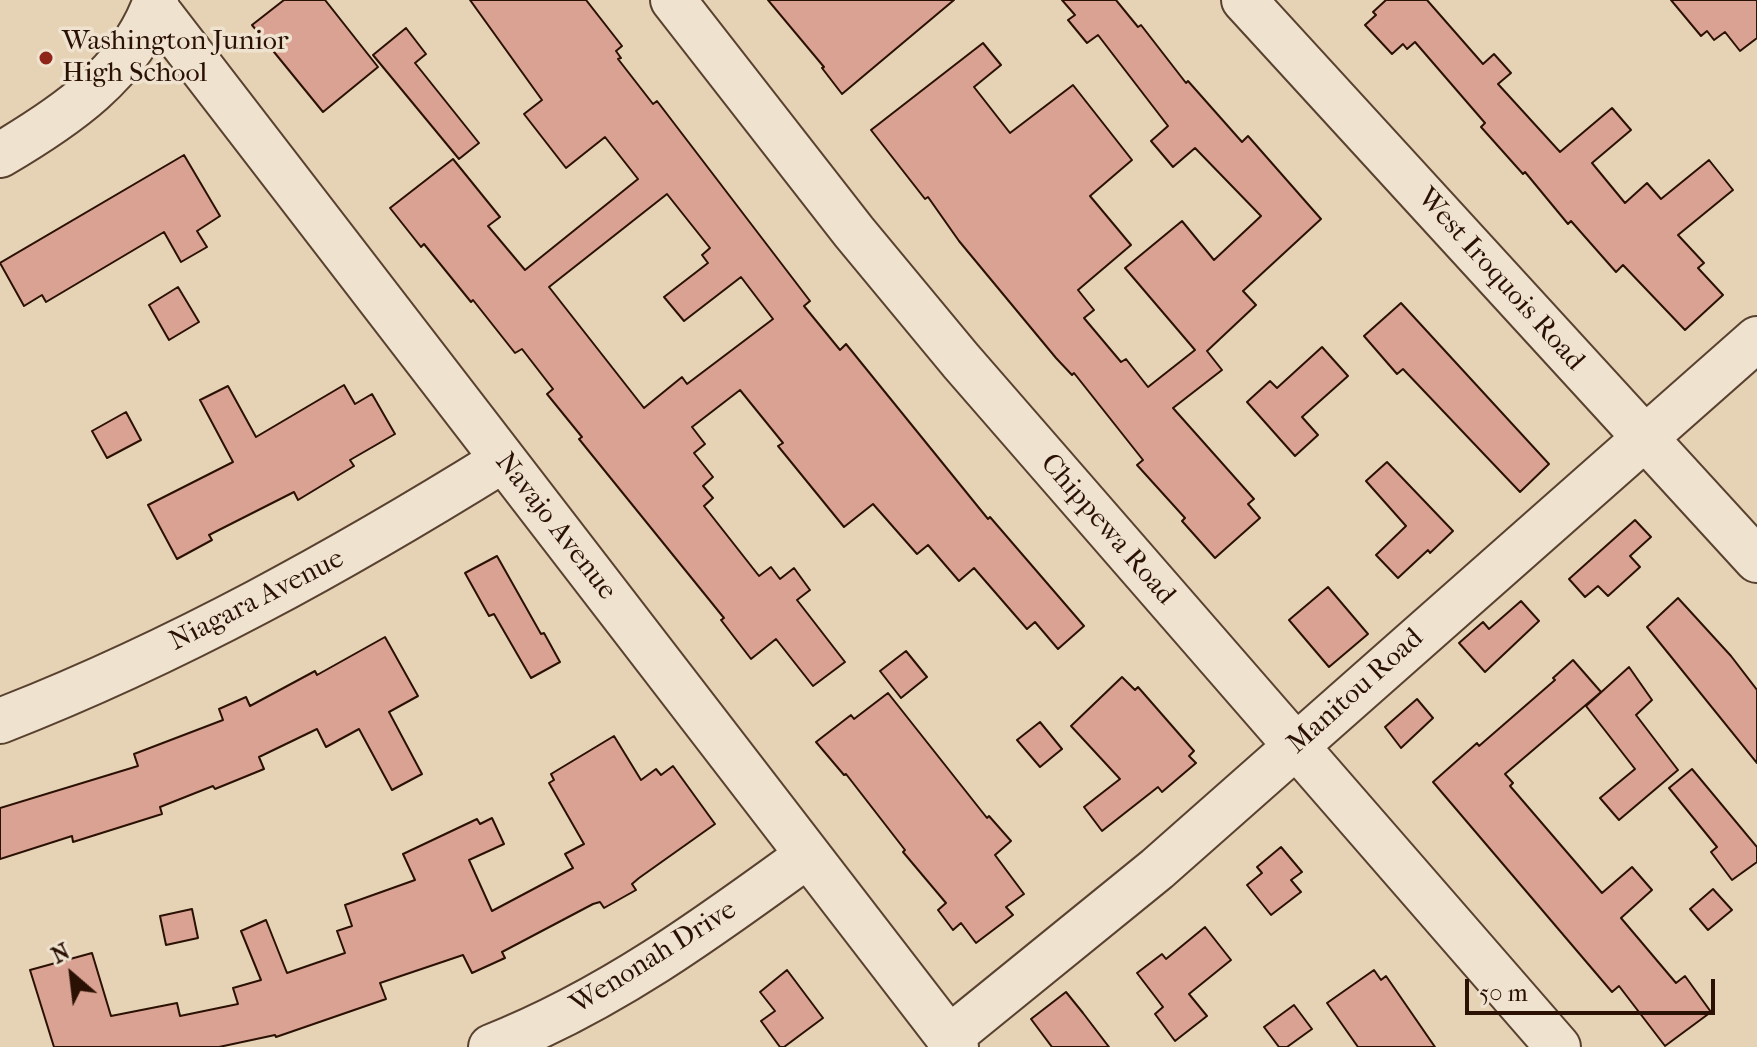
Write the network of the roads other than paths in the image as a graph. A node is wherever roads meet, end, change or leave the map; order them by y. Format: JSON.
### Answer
{"nodes":[{"id":1,"x":673,"y":0,"type":"edge"},
{"id":2,"x":1244,"y":0,"type":"edge"},
{"id":3,"x":155,"y":3,"type":"edge"},
{"id":4,"x":0,"y":155,"type":"edge"},
{"id":5,"x":1757,"y":339,"type":"edge"},
{"id":6,"x":1644,"y":437,"type":"junction"},
{"id":7,"x":503,"y":460,"type":"junction"},
{"id":8,"x":1757,"y":560,"type":"edge"},
{"id":9,"x":0,"y":721,"type":"edge"},
{"id":10,"x":1295,"y":746,"type":"junction"},
{"id":11,"x":808,"y":855,"type":"junction"},
{"id":12,"x":953,"y":1042,"type":"edge"},
{"id":13,"x":491,"y":1047,"type":"edge"},
{"id":14,"x":1558,"y":1047,"type":"edge"}],
"edges":[{"from":1,"to":10,"type":"street","name":"Chippewa Road"},
{"from":2,"to":6,"type":"street","name":"West Iroquois Road"},
{"from":3,"to":4,"type":"street"},
{"from":3,"to":7,"type":"street","name":"Navajo Avenue"},
{"from":5,"to":6,"type":"street","name":"Manitou Road"},
{"from":6,"to":8,"type":"street","name":"West Iroquois Road"},
{"from":6,"to":10,"type":"street","name":"Manitou Road"},
{"from":7,"to":9,"type":"street","name":"Niagara Avenue"},
{"from":7,"to":11,"type":"street","name":"Navajo Avenue"},
{"from":10,"to":12,"type":"street","name":"Manitou Road"},
{"from":10,"to":14,"type":"street","name":"Chippewa Road"},
{"from":11,"to":12,"type":"street","name":"Navajo Avenue"},
{"from":11,"to":13,"type":"street","name":"Wenonah Drive"}]}
